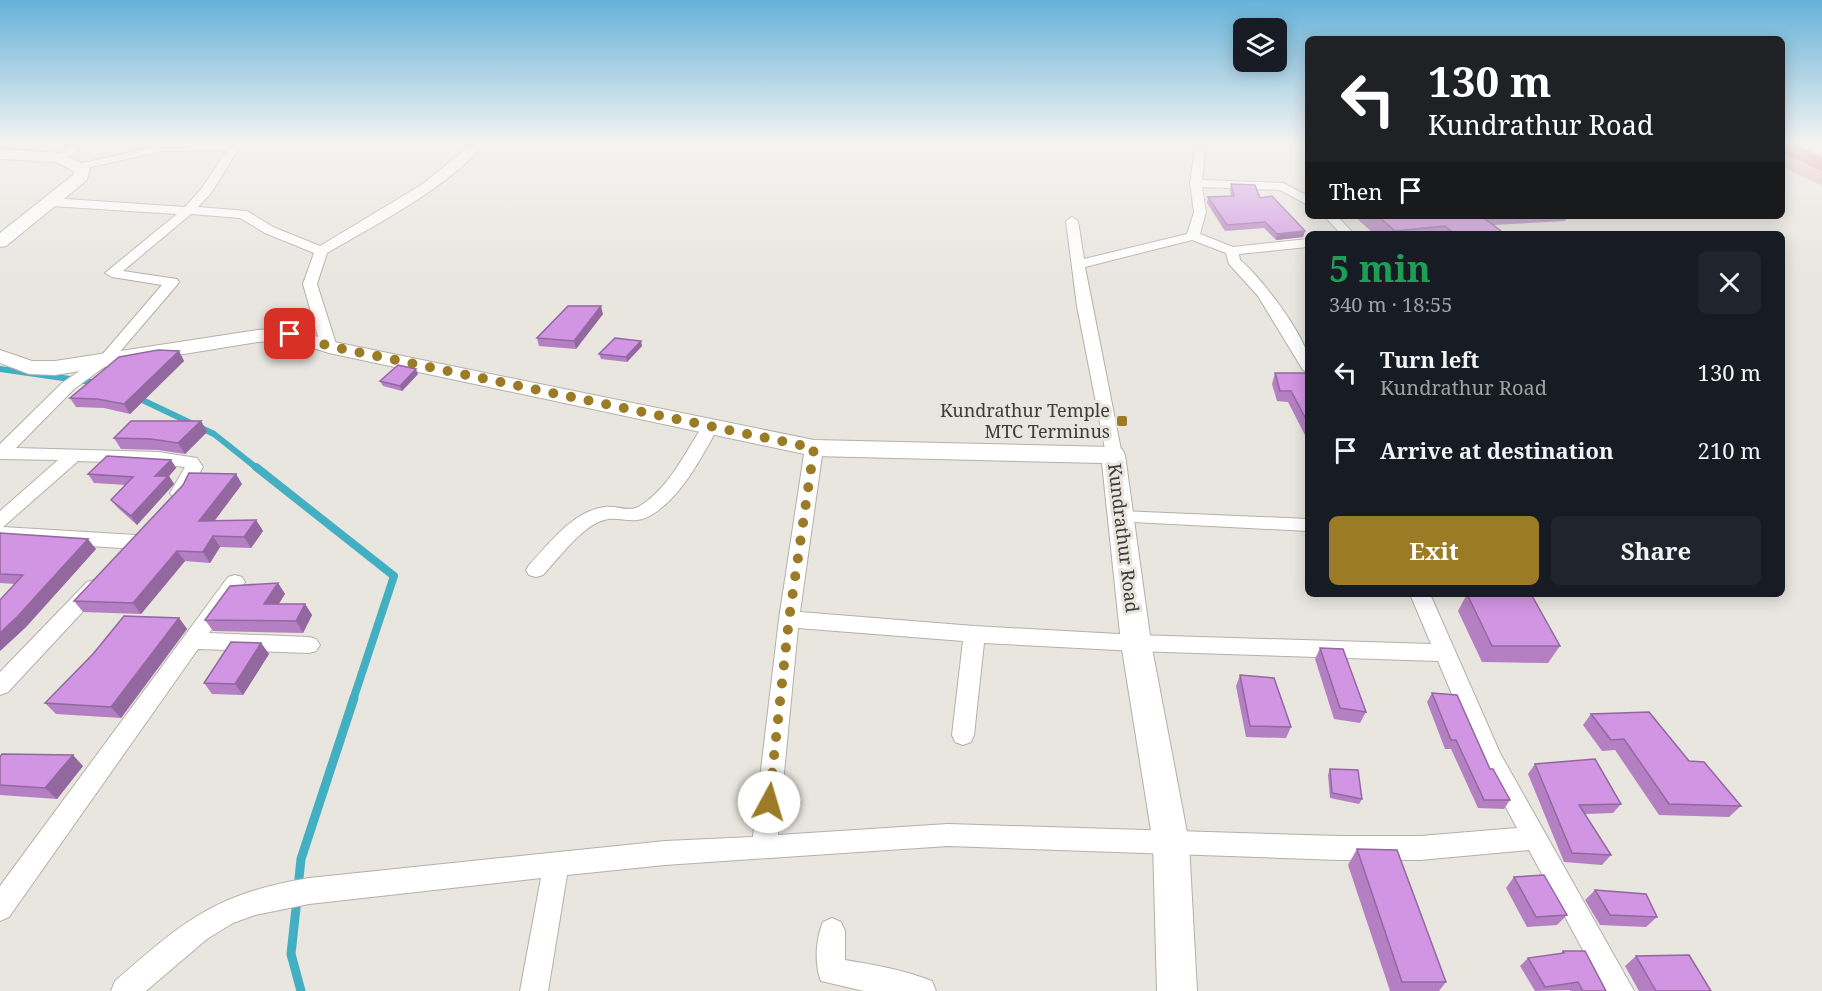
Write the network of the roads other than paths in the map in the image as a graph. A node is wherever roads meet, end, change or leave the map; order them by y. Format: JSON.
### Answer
{"nodes":[{"id":1,"x":68,"y":188,"type":"edge"},
{"id":2,"x":208,"y":188,"type":"edge"},
{"id":3,"x":424,"y":188,"type":"edge"},
{"id":4,"x":1197,"y":188,"type":"edge"},
{"id":5,"x":1287,"y":188,"type":"edge"},
{"id":6,"x":1305,"y":199,"type":"edge"},
{"id":7,"x":51,"y":202,"type":"junction"},
{"id":8,"x":188,"y":211,"type":"junction"},
{"id":9,"x":1333,"y":219,"type":"edge"},
{"id":10,"x":1072,"y":221,"type":"dead end"},
{"id":11,"x":1345,"y":231,"type":"edge"},
{"id":12,"x":1193,"y":236,"type":"junction"},
{"id":13,"x":0,"y":242,"type":"edge"},
{"id":14,"x":1305,"y":243,"type":"edge"},
{"id":15,"x":321,"y":251,"type":"junction"},
{"id":16,"x":1232,"y":251,"type":"junction"},
{"id":17,"x":1077,"y":265,"type":"junction"},
{"id":18,"x":329,"y":346,"type":"junction"},
{"id":19,"x":0,"y":356,"type":"edge"},
{"id":20,"x":1305,"y":362,"type":"edge"},
{"id":21,"x":96,"y":365,"type":"junction"},
{"id":22,"x":711,"y":426,"type":"junction"},
{"id":23,"x":814,"y":448,"type":"junction"},
{"id":24,"x":1,"y":454,"type":"edge"},
{"id":25,"x":1113,"y":455,"type":"junction"},
{"id":26,"x":73,"y":456,"type":"junction"},
{"id":27,"x":167,"y":507,"type":"edge"},
{"id":28,"x":1121,"y":517,"type":"junction"},
{"id":29,"x":0,"y":521,"type":"edge"},
{"id":30,"x":151,"y":525,"type":"edge"},
{"id":31,"x":1305,"y":525,"type":"edge"},
{"id":32,"x":0,"y":533,"type":"edge"},
{"id":33,"x":136,"y":542,"type":"junction"},
{"id":34,"x":120,"y":559,"type":"edge"},
{"id":35,"x":536,"y":570,"type":"dead end"},
{"id":36,"x":104,"y":576,"type":"edge"},
{"id":37,"x":235,"y":582,"type":"dead end"},
{"id":38,"x":1421,"y":597,"type":"edge"},
{"id":39,"x":789,"y":619,"type":"junction"},
{"id":40,"x":974,"y":634,"type":"junction"},
{"id":41,"x":193,"y":641,"type":"junction"},
{"id":42,"x":1136,"y":643,"type":"junction"},
{"id":43,"x":309,"y":645,"type":"dead end"},
{"id":44,"x":1446,"y":653,"type":"junction"},
{"id":45,"x":0,"y":686,"type":"edge"},
{"id":46,"x":963,"y":735,"type":"dead end"},
{"id":47,"x":1534,"y":838,"type":"junction"},
{"id":48,"x":1171,"y":843,"type":"junction"},
{"id":49,"x":764,"y":848,"type":"junction"},
{"id":50,"x":556,"y":866,"type":"junction"},
{"id":51,"x":9,"y":885,"type":"edge"},
{"id":52,"x":0,"y":908,"type":"edge"},
{"id":53,"x":832,"y":931,"type":"dead end"},
{"id":54,"x":125,"y":991,"type":"edge"},
{"id":55,"x":534,"y":991,"type":"edge"},
{"id":56,"x":922,"y":991,"type":"edge"},
{"id":57,"x":1177,"y":991,"type":"edge"},
{"id":58,"x":1620,"y":991,"type":"edge"}],
"edges":[{"from":1,"to":7,"type":"street"},
{"from":2,"to":8,"type":"street"},
{"from":3,"to":15,"type":"street"},
{"from":4,"to":12,"type":"street"},
{"from":5,"to":6,"type":"street"},
{"from":7,"to":8,"type":"street"},
{"from":7,"to":13,"type":"street"},
{"from":8,"to":15,"type":"street"},
{"from":8,"to":21,"type":"street"},
{"from":9,"to":11,"type":"street"},
{"from":10,"to":17,"type":"street"},
{"from":12,"to":16,"type":"street"},
{"from":12,"to":17,"type":"street"},
{"from":14,"to":16,"type":"street"},
{"from":15,"to":18,"type":"street"},
{"from":16,"to":20,"type":"street"},
{"from":17,"to":25,"type":"street"},
{"from":18,"to":21,"type":"street","name":"Kundrathur Road"},
{"from":18,"to":22,"type":"street","name":"Kundrathur Road"},
{"from":19,"to":21,"type":"street","name":"Kundrathur Road"},
{"from":21,"to":24,"type":"street"},
{"from":22,"to":23,"type":"street","name":"Kundrathur Road"},
{"from":22,"to":35,"type":"street"},
{"from":23,"to":25,"type":"street","name":"Kundrathur Road"},
{"from":23,"to":39,"type":"street"},
{"from":24,"to":26,"type":"street"},
{"from":25,"to":28,"type":"street","name":"Kundrathur Road"},
{"from":26,"to":27,"type":"street"},
{"from":26,"to":29,"type":"street"},
{"from":28,"to":31,"type":"street"},
{"from":28,"to":42,"type":"street","name":"Kundrathur Road"},
{"from":30,"to":33,"type":"street"},
{"from":32,"to":33,"type":"street"},
{"from":33,"to":34,"type":"street"},
{"from":36,"to":45,"type":"street"},
{"from":37,"to":41,"type":"street"},
{"from":38,"to":44,"type":"street"},
{"from":39,"to":40,"type":"street"},
{"from":39,"to":49,"type":"street"},
{"from":40,"to":42,"type":"street"},
{"from":40,"to":46,"type":"street"},
{"from":41,"to":43,"type":"street"},
{"from":41,"to":51,"type":"street"},
{"from":42,"to":44,"type":"street"},
{"from":42,"to":48,"type":"street","name":"Kundrathur Road"},
{"from":44,"to":47,"type":"street"},
{"from":47,"to":48,"type":"street"},
{"from":47,"to":58,"type":"street"},
{"from":48,"to":49,"type":"street"},
{"from":48,"to":57,"type":"street","name":"Kundrathur Road"},
{"from":49,"to":50,"type":"street"},
{"from":50,"to":54,"type":"street"},
{"from":50,"to":55,"type":"street"},
{"from":51,"to":52,"type":"street"},
{"from":53,"to":56,"type":"street"}]}
